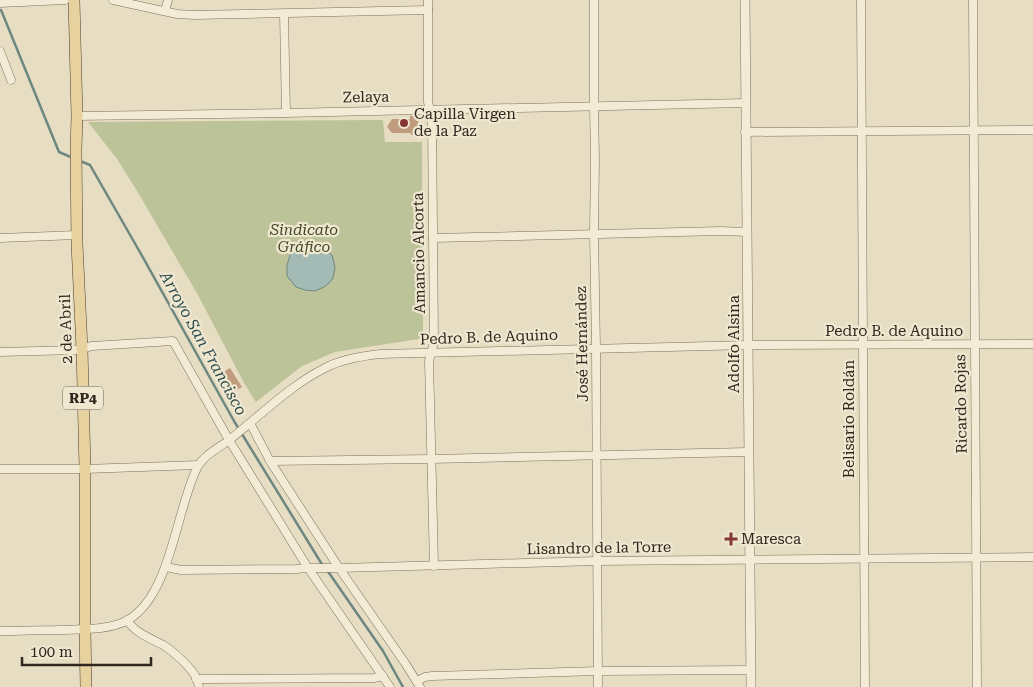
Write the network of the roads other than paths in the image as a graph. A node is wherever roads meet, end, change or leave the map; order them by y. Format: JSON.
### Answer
{"nodes":[{"id":1,"x":65,"y":0,"type":"edge"},
{"id":2,"x":74,"y":0,"type":"edge"},
{"id":3,"x":113,"y":0,"type":"edge"},
{"id":4,"x":168,"y":0,"type":"edge"},
{"id":5,"x":428,"y":0,"type":"edge"},
{"id":6,"x":594,"y":0,"type":"edge"},
{"id":7,"x":745,"y":0,"type":"edge"},
{"id":8,"x":861,"y":0,"type":"edge"},
{"id":9,"x":973,"y":0,"type":"edge"},
{"id":10,"x":9,"y":1,"type":"edge"},
{"id":11,"x":0,"y":3,"type":"edge"},
{"id":12,"x":428,"y":10,"type":"junction"},
{"id":13,"x":165,"y":11,"type":"junction"},
{"id":14,"x":284,"y":14,"type":"junction"},
{"id":15,"x":0,"y":51,"type":"edge"},
{"id":16,"x":12,"y":80,"type":"dead end"},
{"id":17,"x":745,"y":103,"type":"junction"},
{"id":18,"x":594,"y":106,"type":"junction"},
{"id":19,"x":430,"y":110,"type":"junction"},
{"id":20,"x":286,"y":113,"type":"junction"},
{"id":21,"x":77,"y":116,"type":"junction"},
{"id":22,"x":973,"y":130,"type":"junction"},
{"id":23,"x":1033,"y":130,"type":"edge"},
{"id":24,"x":862,"y":131,"type":"junction"},
{"id":25,"x":746,"y":132,"type":"junction"},
{"id":26,"x":747,"y":232,"type":"junction"},
{"id":27,"x":77,"y":234,"type":"junction"},
{"id":28,"x":594,"y":234,"type":"junction"},
{"id":29,"x":0,"y":238,"type":"edge"},
{"id":30,"x":433,"y":238,"type":"junction"},
{"id":31,"x":863,"y":344,"type":"junction"},
{"id":32,"x":1033,"y":344,"type":"edge"},
{"id":33,"x":748,"y":345,"type":"junction"},
{"id":34,"x":974,"y":345,"type":"junction"},
{"id":35,"x":596,"y":348,"type":"junction"},
{"id":36,"x":82,"y":349,"type":"junction"},
{"id":37,"x":0,"y":352,"type":"edge"},
{"id":38,"x":431,"y":353,"type":"junction"},
{"id":39,"x":247,"y":425,"type":"junction"},
{"id":40,"x":231,"y":438,"type":"junction"},
{"id":41,"x":748,"y":452,"type":"junction"},
{"id":42,"x":597,"y":454,"type":"junction"},
{"id":43,"x":431,"y":459,"type":"junction"},
{"id":44,"x":270,"y":461,"type":"junction"},
{"id":45,"x":198,"y":465,"type":"junction"},
{"id":46,"x":85,"y":469,"type":"junction"},
{"id":47,"x":0,"y":470,"type":"edge"},
{"id":48,"x":976,"y":557,"type":"junction"},
{"id":49,"x":1033,"y":557,"type":"edge"},
{"id":50,"x":864,"y":559,"type":"junction"},
{"id":51,"x":750,"y":560,"type":"junction"},
{"id":52,"x":597,"y":561,"type":"junction"},
{"id":53,"x":434,"y":566,"type":"junction"},
{"id":54,"x":166,"y":567,"type":"junction"},
{"id":55,"x":312,"y":568,"type":"junction"},
{"id":56,"x":335,"y":568,"type":"junction"},
{"id":57,"x":127,"y":620,"type":"junction"},
{"id":58,"x":84,"y":629,"type":"junction"},
{"id":59,"x":0,"y":631,"type":"edge"},
{"id":60,"x":750,"y":670,"type":"junction"},
{"id":61,"x":598,"y":671,"type":"junction"},
{"id":62,"x":383,"y":676,"type":"junction"},
{"id":63,"x":196,"y":679,"type":"junction"},
{"id":64,"x":418,"y":684,"type":"edge"},
{"id":65,"x":86,"y":687,"type":"edge"},
{"id":66,"x":198,"y":687,"type":"edge"},
{"id":67,"x":390,"y":687,"type":"edge"},
{"id":68,"x":598,"y":687,"type":"edge"},
{"id":69,"x":750,"y":687,"type":"edge"},
{"id":70,"x":865,"y":687,"type":"edge"},
{"id":71,"x":976,"y":687,"type":"edge"}],
"edges":[{"from":1,"to":10,"type":"street"},
{"from":2,"to":21,"type":"main road","name":"2 de Abril","number":"RP4"},
{"from":3,"to":13,"type":"street"},
{"from":4,"to":13,"type":"street"},
{"from":5,"to":12,"type":"street","name":"Amancio Alcorta"},
{"from":6,"to":18,"type":"street","name":"José Hernández"},
{"from":7,"to":17,"type":"street","name":"Adolfo Alsina"},
{"from":8,"to":24,"type":"street","name":"Belisario Roldán"},
{"from":9,"to":22,"type":"street","name":"Ricardo Rojas"},
{"from":10,"to":11,"type":"street"},
{"from":12,"to":14,"type":"street"},
{"from":12,"to":19,"type":"street","name":"Amancio Alcorta"},
{"from":13,"to":14,"type":"street"},
{"from":14,"to":20,"type":"street"},
{"from":15,"to":16,"type":"street"},
{"from":17,"to":18,"type":"street","name":"Zelaya"},
{"from":17,"to":25,"type":"street","name":"Adolfo Alsina"},
{"from":18,"to":19,"type":"street","name":"Zelaya"},
{"from":18,"to":28,"type":"street","name":"José Hernández"},
{"from":19,"to":20,"type":"street","name":"Zelaya"},
{"from":19,"to":30,"type":"street","name":"Amancio Alcorta"},
{"from":20,"to":21,"type":"street","name":"Zelaya"},
{"from":21,"to":27,"type":"main road","name":"2 de Abril","number":"RP4"},
{"from":22,"to":23,"type":"street"},
{"from":22,"to":24,"type":"street"},
{"from":22,"to":34,"type":"street","name":"Ricardo Rojas"},
{"from":24,"to":25,"type":"street"},
{"from":24,"to":31,"type":"street","name":"Belisario Roldán"},
{"from":25,"to":26,"type":"street","name":"Adolfo Alsina"},
{"from":26,"to":28,"type":"street"},
{"from":26,"to":33,"type":"street","name":"Adolfo Alsina"},
{"from":27,"to":29,"type":"street"},
{"from":27,"to":36,"type":"main road","name":"2 de Abril","number":"RP4"},
{"from":28,"to":30,"type":"street"},
{"from":28,"to":35,"type":"street","name":"José Hernández"},
{"from":30,"to":38,"type":"street","name":"Amancio Alcorta"},
{"from":31,"to":33,"type":"street","name":"Pedro B. de Aquino"},
{"from":31,"to":34,"type":"street","name":"Pedro B. de Aquino"},
{"from":31,"to":50,"type":"street","name":"Belisario Roldán"},
{"from":32,"to":34,"type":"street","name":"Pedro B. de Aquino"},
{"from":33,"to":35,"type":"street","name":"Pedro B. de Aquino"},
{"from":33,"to":41,"type":"street","name":"Adolfo Alsina"},
{"from":34,"to":48,"type":"street","name":"Ricardo Rojas"},
{"from":35,"to":38,"type":"street","name":"Pedro B. de Aquino"},
{"from":35,"to":42,"type":"street","name":"José Hernández"},
{"from":36,"to":37,"type":"street"},
{"from":36,"to":40,"type":"street"},
{"from":36,"to":46,"type":"main road","name":"2 de Abril","number":"RP4"},
{"from":38,"to":39,"type":"street","name":"Pedro B. de Aquino"},
{"from":38,"to":43,"type":"street","name":"Amancio Alcorta"},
{"from":39,"to":40,"type":"street","name":"Pedro B. de Aquino"},
{"from":39,"to":44,"type":"street"},
{"from":40,"to":45,"type":"street","name":"Pedro B. de Aquino"},
{"from":40,"to":55,"type":"street"},
{"from":41,"to":42,"type":"street"},
{"from":41,"to":51,"type":"street","name":"Adolfo Alsina"},
{"from":42,"to":43,"type":"street"},
{"from":42,"to":52,"type":"street","name":"José Hernández"},
{"from":43,"to":44,"type":"street"},
{"from":43,"to":53,"type":"street","name":"Amancio Alcorta"},
{"from":44,"to":56,"type":"street"},
{"from":45,"to":46,"type":"street"},
{"from":45,"to":54,"type":"street"},
{"from":46,"to":47,"type":"street"},
{"from":46,"to":58,"type":"main road","name":"2 de Abril","number":"RP4"},
{"from":48,"to":49,"type":"street","name":"Lisandro de la Torre"},
{"from":48,"to":50,"type":"street","name":"Lisandro de la Torre"},
{"from":48,"to":71,"type":"street","name":"Ricardo Rojas"},
{"from":50,"to":51,"type":"street","name":"Lisandro de la Torre"},
{"from":50,"to":70,"type":"street","name":"Belisario Roldán"},
{"from":51,"to":52,"type":"street","name":"Lisandro de la Torre"},
{"from":51,"to":60,"type":"street","name":"Adolfo Alsina"},
{"from":52,"to":53,"type":"street","name":"Lisandro de la Torre"},
{"from":52,"to":61,"type":"street","name":"José Hernández"},
{"from":53,"to":56,"type":"street","name":"Lisandro de la Torre"},
{"from":54,"to":55,"type":"street","name":"Lisandro de la Torre"},
{"from":54,"to":57,"type":"street"},
{"from":55,"to":56,"type":"street","name":"Lisandro de la Torre"},
{"from":55,"to":62,"type":"street"},
{"from":56,"to":64,"type":"street"},
{"from":57,"to":58,"type":"street"},
{"from":57,"to":63,"type":"street"},
{"from":58,"to":59,"type":"street"},
{"from":58,"to":65,"type":"main road","name":"2 de Abril","number":"RP4"},
{"from":60,"to":61,"type":"street"},
{"from":60,"to":69,"type":"street","name":"Adolfo Alsina"},
{"from":61,"to":64,"type":"street"},
{"from":61,"to":68,"type":"street","name":"José Hernández"},
{"from":62,"to":63,"type":"street"},
{"from":62,"to":67,"type":"street"},
{"from":63,"to":66,"type":"street"}]}
